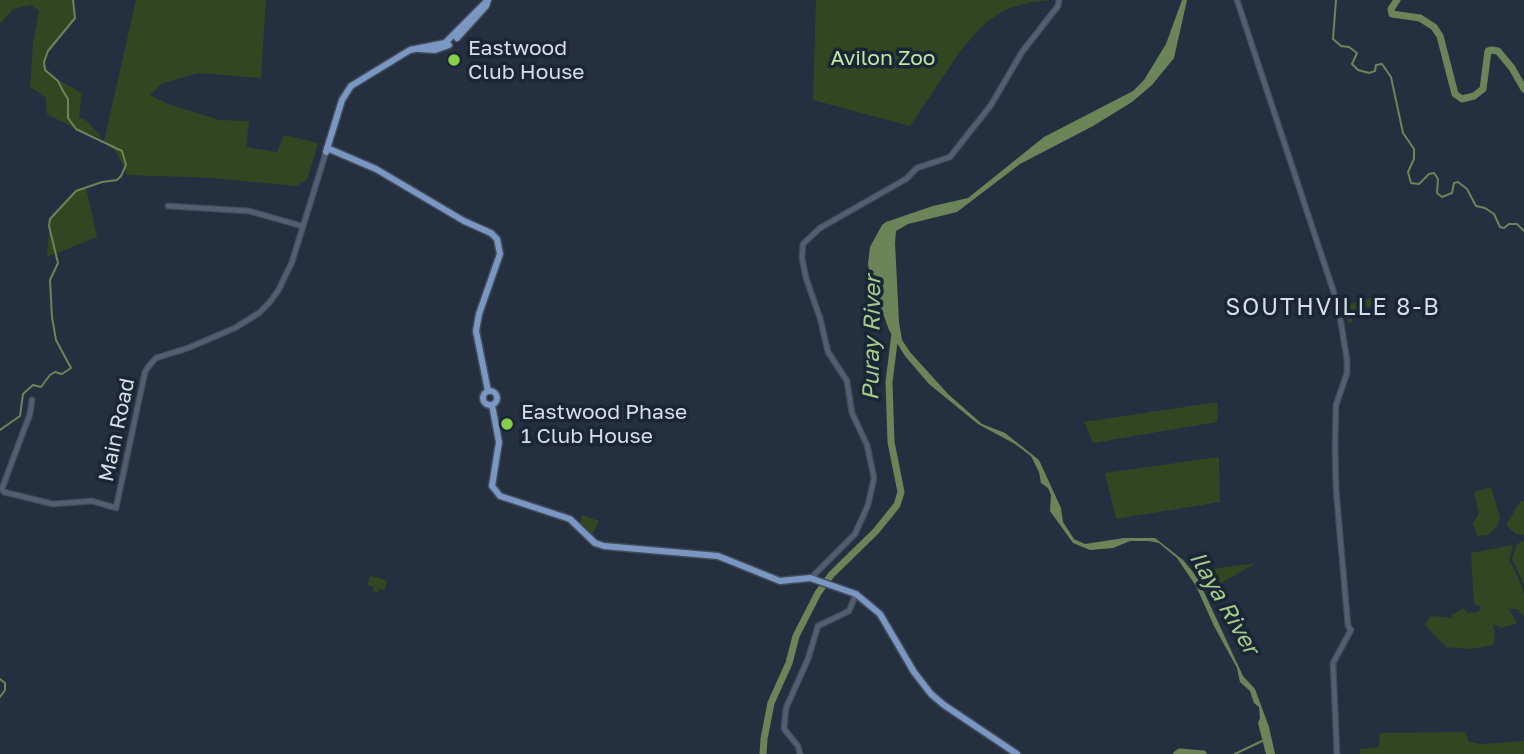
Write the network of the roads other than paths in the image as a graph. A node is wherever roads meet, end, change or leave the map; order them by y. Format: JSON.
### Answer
{"nodes":[{"id":1,"x":488,"y":0,"type":"edge"},
{"id":2,"x":1059,"y":0,"type":"edge"},
{"id":3,"x":1237,"y":0,"type":"edge"},
{"id":4,"x":326,"y":150,"type":"junction"},
{"id":5,"x":168,"y":206,"type":"dead end"},
{"id":6,"x":302,"y":226,"type":"junction"},
{"id":7,"x":32,"y":400,"type":"dead end"},
{"id":8,"x":813,"y":579,"type":"junction"},
{"id":9,"x":856,"y":594,"type":"junction"},
{"id":10,"x":800,"y":754,"type":"edge"},
{"id":11,"x":1017,"y":754,"type":"edge"},
{"id":12,"x":1337,"y":754,"type":"edge"}],
"edges":[{"from":1,"to":4,"type":"main road"},
{"from":2,"to":8,"type":"street"},
{"from":3,"to":12,"type":"street"},
{"from":4,"to":6,"type":"street","name":"Main Road"},
{"from":4,"to":8,"type":"main road"},
{"from":5,"to":6,"type":"street"},
{"from":6,"to":7,"type":"street","name":"Main Road"},
{"from":8,"to":9,"type":"main road"},
{"from":9,"to":10,"type":"street"},
{"from":9,"to":11,"type":"main road"}]}
